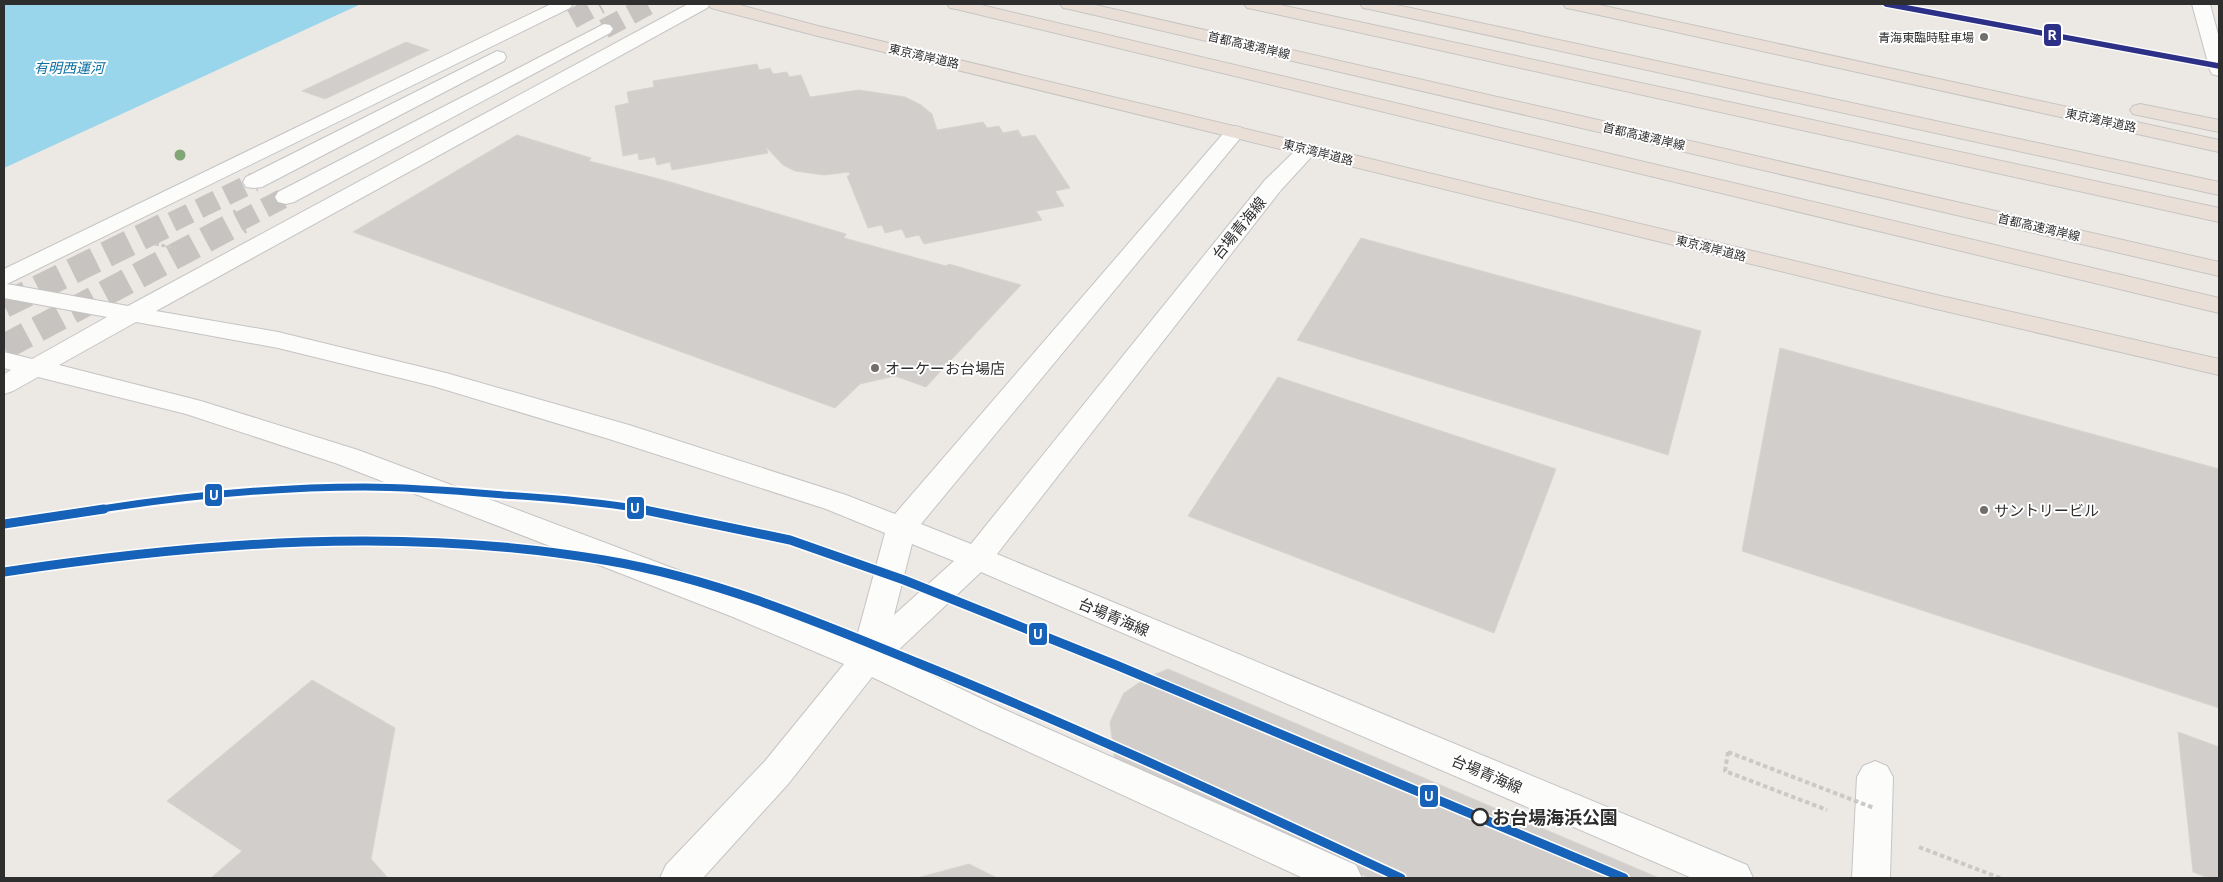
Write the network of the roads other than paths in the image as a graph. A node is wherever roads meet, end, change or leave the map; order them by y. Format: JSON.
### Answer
{"nodes":[{"id":1,"x":701,"y":4,"type":"edge"},
{"id":2,"x":717,"y":4,"type":"edge"},
{"id":3,"x":956,"y":4,"type":"edge"},
{"id":4,"x":1069,"y":4,"type":"edge"},
{"id":5,"x":1253,"y":4,"type":"edge"},
{"id":6,"x":1369,"y":4,"type":"edge"},
{"id":7,"x":1572,"y":4,"type":"edge"},
{"id":8,"x":1601,"y":4,"type":"edge"},
{"id":9,"x":2201,"y":4,"type":"edge"},
{"id":10,"x":568,"y":11,"type":"edge"},
{"id":11,"x":604,"y":29,"type":"tunnel mouth"},
{"id":12,"x":2219,"y":70,"type":"edge"},
{"id":13,"x":2219,"y":126,"type":"edge"},
{"id":14,"x":1235,"y":132,"type":"junction"},
{"id":15,"x":2219,"y":146,"type":"edge"},
{"id":16,"x":1307,"y":150,"type":"junction"},
{"id":17,"x":254,"y":182,"type":"tunnel mouth"},
{"id":18,"x":2219,"y":189,"type":"edge"},
{"id":19,"x":286,"y":197,"type":"tunnel mouth"},
{"id":20,"x":2219,"y":214,"type":"edge"},
{"id":21,"x":2219,"y":269,"type":"edge"},
{"id":22,"x":4,"y":278,"type":"edge"},
{"id":23,"x":4,"y":291,"type":"edge"},
{"id":24,"x":1919,"y":298,"type":"junction"},
{"id":25,"x":2219,"y":306,"type":"edge"},
{"id":26,"x":134,"y":314,"type":"junction"},
{"id":27,"x":4,"y":360,"type":"edge"},
{"id":28,"x":2219,"y":366,"type":"edge"},
{"id":29,"x":37,"y":367,"type":"junction"},
{"id":30,"x":2219,"y":380,"type":"edge"},
{"id":31,"x":4,"y":385,"type":"edge"},
{"id":32,"x":901,"y":527,"type":"junction"},
{"id":33,"x":978,"y":558,"type":"junction"},
{"id":34,"x":867,"y":659,"type":"junction"},
{"id":35,"x":1875,"y":805,"type":"road end"},
{"id":36,"x":679,"y":878,"type":"edge"},
{"id":37,"x":1343,"y":878,"type":"edge"},
{"id":38,"x":1734,"y":878,"type":"edge"},
{"id":39,"x":1871,"y":878,"type":"edge"}],
"edges":[{"from":1,"to":26,"type":"street"},
{"from":2,"to":14,"type":"highway","name":"東京湾岸道路"},
{"from":3,"to":25,"type":"highway"},
{"from":4,"to":21,"type":"highway","name":"首都高速湾岸線"},
{"from":5,"to":20,"type":"highway"},
{"from":6,"to":18,"type":"highway"},
{"from":7,"to":15,"type":"highway","name":"東京湾岸道路"},
{"from":8,"to":13,"type":"highway","name":"東京湾岸道路"},
{"from":9,"to":12,"type":"street"},
{"from":10,"to":17,"type":"street"},
{"from":10,"to":22,"type":"street"},
{"from":11,"to":19,"type":"street"},
{"from":14,"to":16,"type":"highway","name":"東京湾岸道路"},
{"from":14,"to":32,"type":"street"},
{"from":16,"to":24,"type":"highway","name":"東京湾岸道路"},
{"from":16,"to":33,"type":"street","name":"台場青海線"},
{"from":23,"to":26,"type":"street"},
{"from":24,"to":28,"type":"highway","name":"東京湾岸道路"},
{"from":24,"to":30,"type":"highway","name":"東京湾岸道路"},
{"from":26,"to":29,"type":"street"},
{"from":26,"to":32,"type":"street"},
{"from":27,"to":29,"type":"street"},
{"from":29,"to":31,"type":"street"},
{"from":29,"to":34,"type":"street"},
{"from":32,"to":33,"type":"street"},
{"from":32,"to":34,"type":"street"},
{"from":33,"to":34,"type":"street"},
{"from":33,"to":38,"type":"street","name":"台場青海線"},
{"from":34,"to":36,"type":"street"},
{"from":34,"to":37,"type":"street"},
{"from":35,"to":39,"type":"street"}]}
